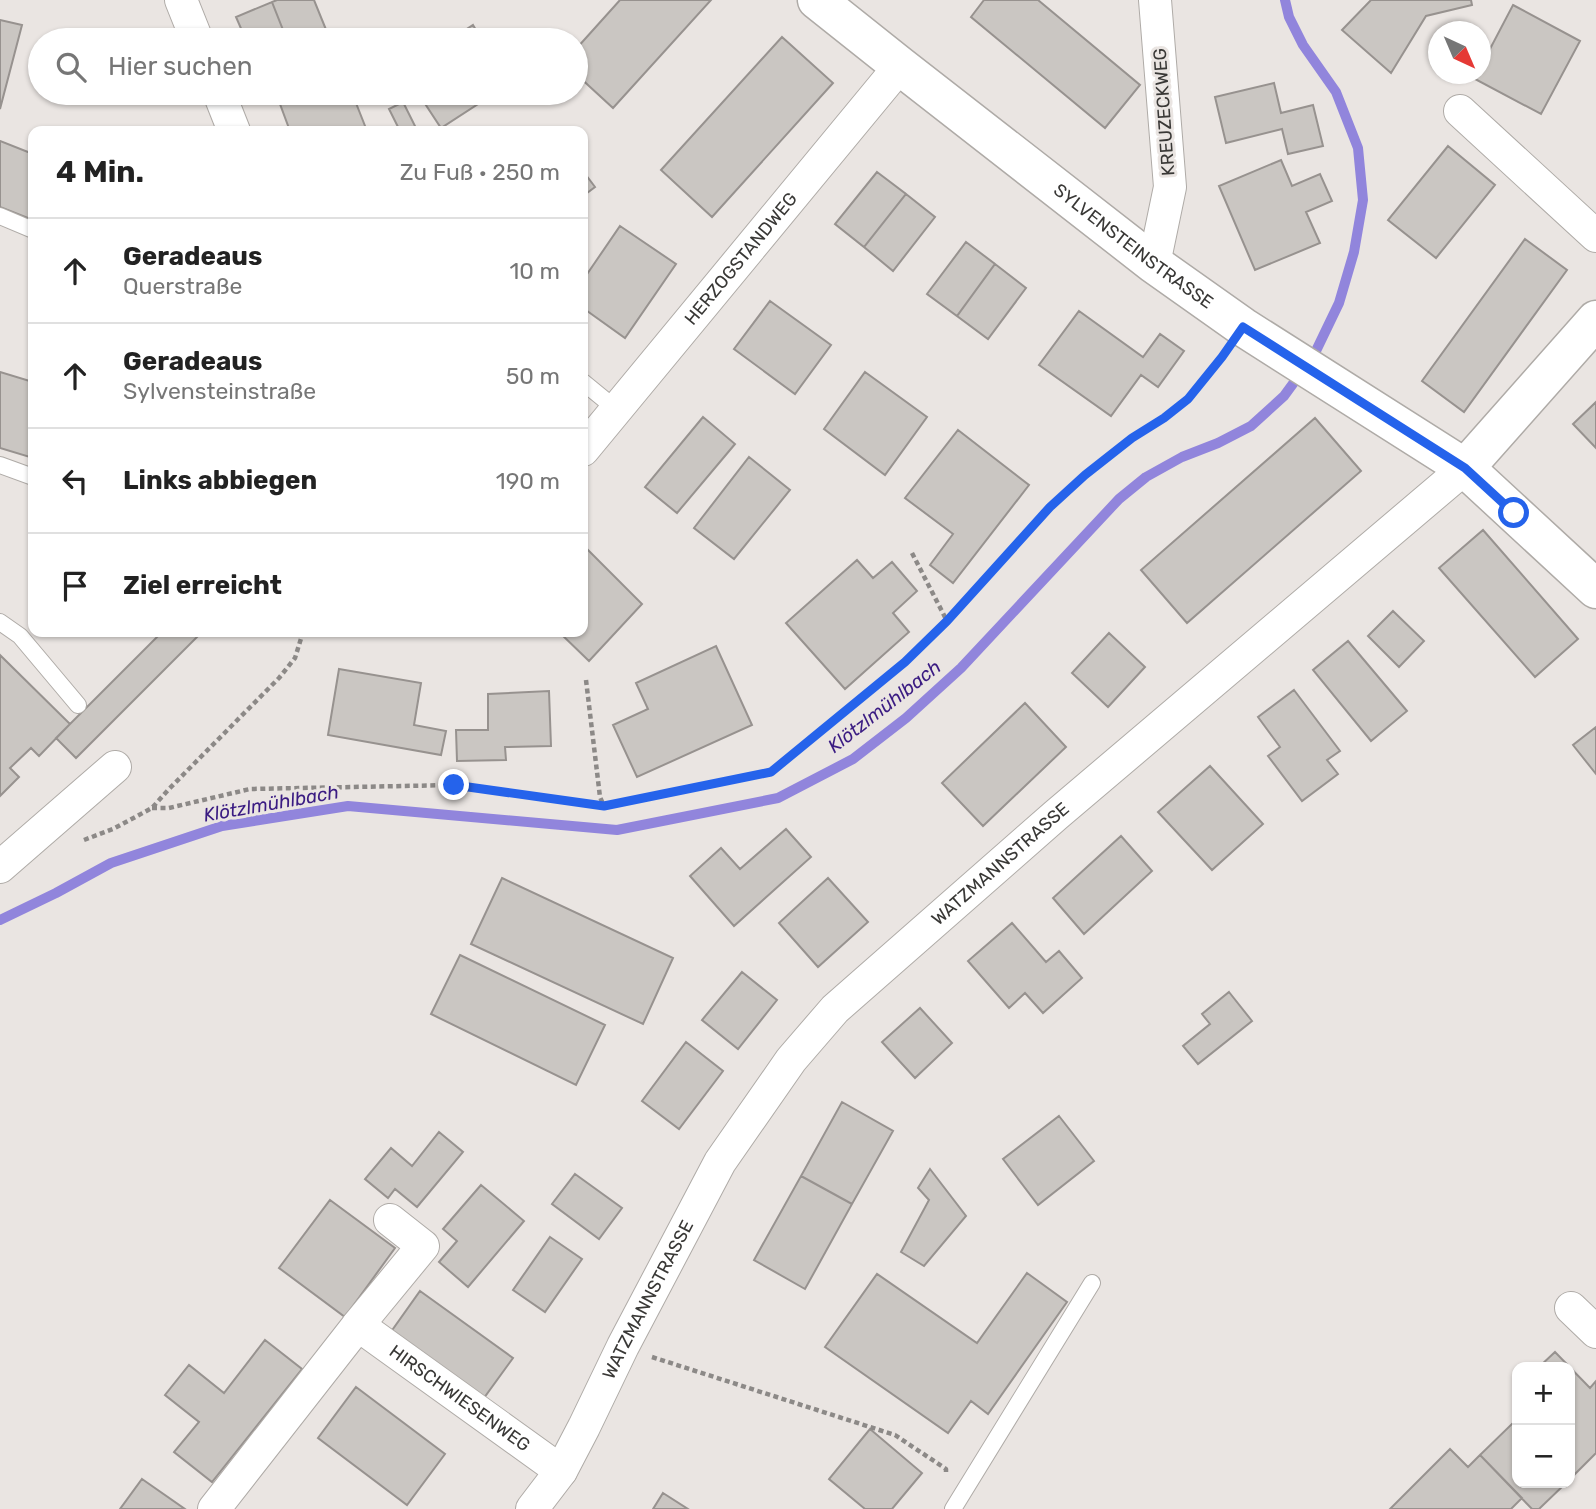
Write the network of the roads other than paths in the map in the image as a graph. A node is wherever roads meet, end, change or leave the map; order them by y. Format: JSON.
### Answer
{"nodes":[{"id":1,"x":181,"y":0,"type":"edge"},
{"id":2,"x":817,"y":0,"type":"edge"},
{"id":3,"x":1155,"y":0,"type":"edge"},
{"id":4,"x":192,"y":28,"type":"edge"},
{"id":5,"x":900,"y":66,"type":"junction"},
{"id":6,"x":224,"y":105,"type":"edge"},
{"id":7,"x":1460,"y":111,"type":"dead end"},
{"id":8,"x":232,"y":126,"type":"edge"},
{"id":9,"x":0,"y":216,"type":"edge"},
{"id":10,"x":28,"y":228,"type":"edge"},
{"id":11,"x":1596,"y":236,"type":"edge"},
{"id":12,"x":1154,"y":264,"type":"junction"},
{"id":13,"x":1596,"y":320,"type":"edge"},
{"id":14,"x":588,"y":387,"type":"edge"},
{"id":15,"x":616,"y":409,"type":"junction"},
{"id":16,"x":588,"y":444,"type":"edge"},
{"id":17,"x":0,"y":465,"type":"edge"},
{"id":18,"x":1465,"y":468,"type":"junction"},
{"id":19,"x":28,"y":475,"type":"edge"},
{"id":20,"x":1596,"y":589,"type":"edge"},
{"id":21,"x":0,"y":622,"type":"edge"},
{"id":22,"x":78,"y":705,"type":"dead end"},
{"id":23,"x":115,"y":767,"type":"dead end"},
{"id":24,"x":0,"y":867,"type":"edge"},
{"id":25,"x":390,"y":1220,"type":"dead end"},
{"id":26,"x":1092,"y":1283,"type":"dead end"},
{"id":27,"x":1571,"y":1308,"type":"dead end"},
{"id":28,"x":358,"y":1325,"type":"junction"},
{"id":29,"x":1596,"y":1332,"type":"edge"},
{"id":30,"x":561,"y":1471,"type":"junction"},
{"id":31,"x":214,"y":1509,"type":"edge"},
{"id":32,"x":532,"y":1509,"type":"edge"},
{"id":33,"x":953,"y":1509,"type":"edge"}],
"edges":[{"from":1,"to":4,"type":"street"},
{"from":2,"to":5,"type":"street","name":"SYLVENSTEINSTRASSE"},
{"from":3,"to":12,"type":"street","name":"KREUZECKWEG"},
{"from":5,"to":12,"type":"street","name":"SYLVENSTEINSTRASSE"},
{"from":5,"to":15,"type":"street","name":"HERZOGSTANDWEG"},
{"from":6,"to":8,"type":"street"},
{"from":7,"to":11,"type":"street"},
{"from":9,"to":10,"type":"lane"},
{"from":12,"to":18,"type":"street","name":"SYLVENSTEINSTRASSE"},
{"from":13,"to":18,"type":"street","name":"WATZMANNSTRASSE"},
{"from":14,"to":15,"type":"lane"},
{"from":15,"to":16,"type":"street","name":"HERZOGSTANDWEG"},
{"from":17,"to":19,"type":"lane"},
{"from":18,"to":20,"type":"street","name":"SYLVENSTEINSTRASSE"},
{"from":18,"to":30,"type":"street","name":"WATZMANNSTRASSE"},
{"from":21,"to":22,"type":"lane"},
{"from":23,"to":24,"type":"street"},
{"from":25,"to":28,"type":"street"},
{"from":26,"to":33,"type":"lane"},
{"from":27,"to":29,"type":"street"},
{"from":28,"to":30,"type":"street","name":"HIRSCHWIESENWEG"},
{"from":28,"to":31,"type":"street"},
{"from":30,"to":32,"type":"street","name":"WATZMANNSTRASSE"}]}
